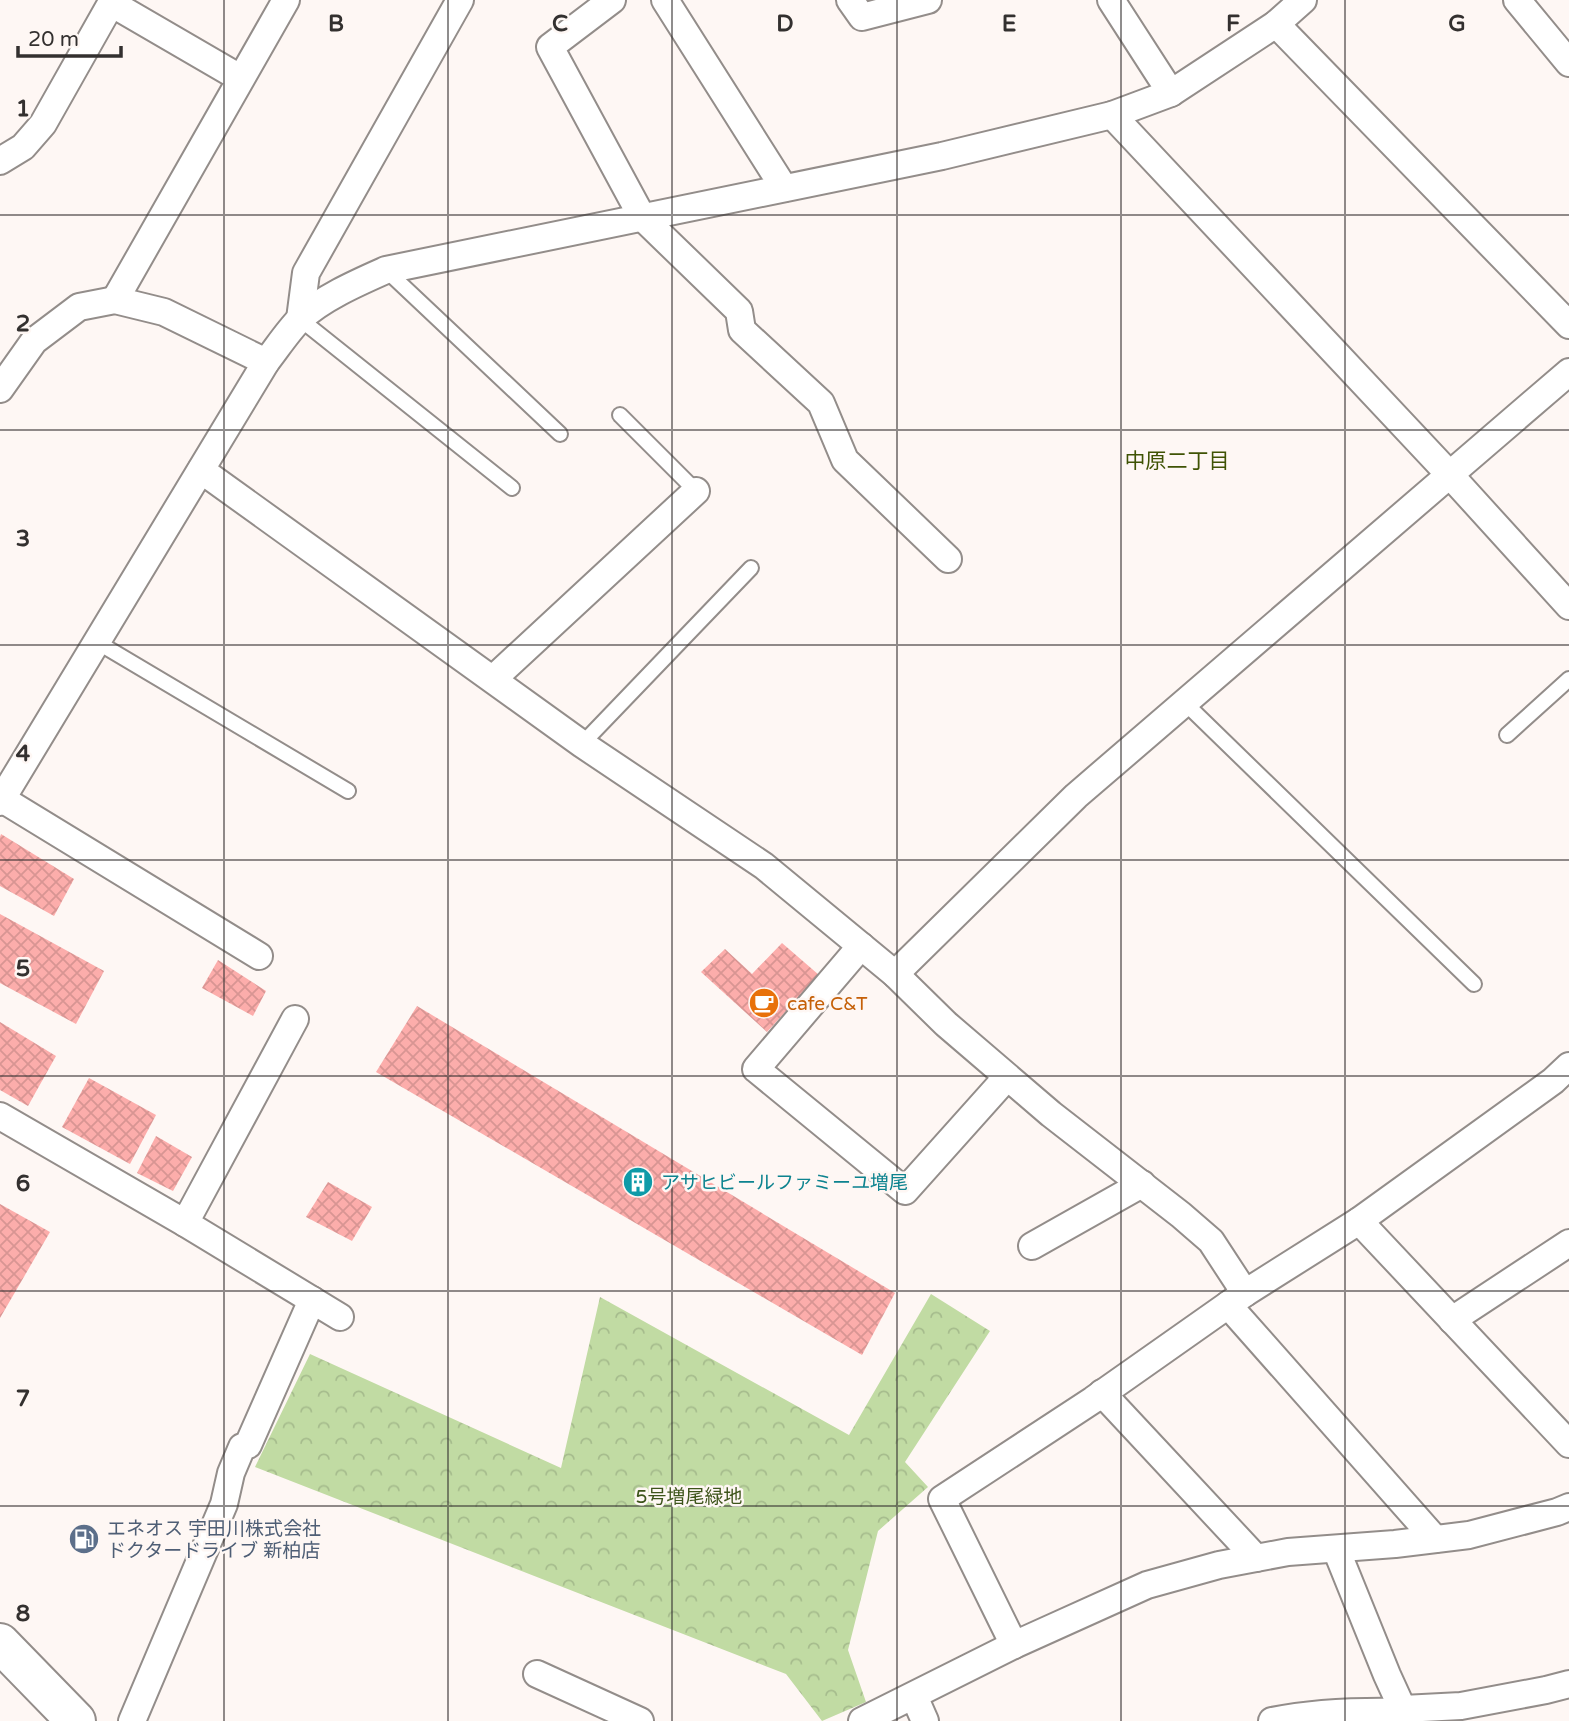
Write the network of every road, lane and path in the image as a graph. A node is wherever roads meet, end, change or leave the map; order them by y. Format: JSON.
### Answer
{"nodes":[{"id":1,"x":286,"y":0,"type":"edge"},
{"id":2,"x":460,"y":0,"type":"edge"},
{"id":3,"x":612,"y":0,"type":"edge"},
{"id":4,"x":664,"y":0,"type":"edge"},
{"id":5,"x":850,"y":0,"type":"edge"},
{"id":6,"x":928,"y":0,"type":"edge"},
{"id":7,"x":1111,"y":0,"type":"edge"},
{"id":8,"x":1303,"y":0,"type":"edge"},
{"id":9,"x":1517,"y":0,"type":"edge"},
{"id":10,"x":112,"y":2,"type":"edge"},
{"id":11,"x":1276,"y":24,"type":"junction"},
{"id":12,"x":1569,"y":62,"type":"edge"},
{"id":13,"x":240,"y":78,"type":"junction"},
{"id":14,"x":1171,"y":93,"type":"junction"},
{"id":15,"x":1112,"y":115,"type":"junction"},
{"id":16,"x":0,"y":160,"type":"edge"},
{"id":17,"x":784,"y":188,"type":"junction"},
{"id":18,"x":642,"y":217,"type":"junction"},
{"id":19,"x":386,"y":270,"type":"junction"},
{"id":20,"x":115,"y":300,"type":"junction"},
{"id":21,"x":300,"y":319,"type":"junction"},
{"id":22,"x":1569,"y":326,"type":"edge"},
{"id":23,"x":266,"y":362,"type":"junction"},
{"id":24,"x":1569,"y":372,"type":"edge"},
{"id":25,"x":0,"y":389,"type":"edge"},
{"id":26,"x":620,"y":415,"type":"dead end"},
{"id":27,"x":560,"y":434,"type":"dead end"},
{"id":28,"x":201,"y":470,"type":"junction"},
{"id":29,"x":1450,"y":475,"type":"junction"},
{"id":30,"x":512,"y":488,"type":"dead end"},
{"id":31,"x":696,"y":491,"type":"joint"},
{"id":32,"x":948,"y":559,"type":"dead end"},
{"id":33,"x":751,"y":568,"type":"dead end"},
{"id":34,"x":1569,"y":606,"type":"edge"},
{"id":35,"x":97,"y":642,"type":"junction"},
{"id":36,"x":1569,"y":678,"type":"edge"},
{"id":37,"x":493,"y":679,"type":"junction"},
{"id":38,"x":1184,"y":702,"type":"junction"},
{"id":39,"x":1507,"y":735,"type":"dead end"},
{"id":40,"x":582,"y":744,"type":"junction"},
{"id":41,"x":348,"y":791,"type":"dead end"},
{"id":42,"x":1,"y":801,"type":"edge"},
{"id":43,"x":861,"y":946,"type":"junction"},
{"id":44,"x":259,"y":957,"type":"dead end"},
{"id":45,"x":895,"y":974,"type":"junction"},
{"id":46,"x":1474,"y":984,"type":"dead end"},
{"id":47,"x":295,"y":1019,"type":"dead end"},
{"id":48,"x":1567,"y":1073,"type":"edge"},
{"id":49,"x":1007,"y":1077,"type":"junction"},
{"id":50,"x":0,"y":1116,"type":"edge"},
{"id":51,"x":1142,"y":1184,"type":"junction"},
{"id":52,"x":1359,"y":1221,"type":"junction"},
{"id":53,"x":185,"y":1223,"type":"junction"},
{"id":54,"x":1569,"y":1243,"type":"edge"},
{"id":55,"x":1032,"y":1246,"type":"dead end"},
{"id":56,"x":1237,"y":1299,"type":"junction"},
{"id":57,"x":312,"y":1300,"type":"junction"},
{"id":58,"x":340,"y":1317,"type":"dead end"},
{"id":59,"x":1452,"y":1320,"type":"junction"},
{"id":60,"x":1101,"y":1393,"type":"junction"},
{"id":61,"x":1569,"y":1444,"type":"edge"},
{"id":62,"x":1569,"y":1507,"type":"edge"},
{"id":63,"x":1435,"y":1539,"type":"junction"},
{"id":64,"x":1336,"y":1549,"type":"junction"},
{"id":65,"x":1256,"y":1558,"type":"junction"},
{"id":66,"x":0,"y":1643,"type":"edge"},
{"id":67,"x":1014,"y":1645,"type":"junction"},
{"id":68,"x":537,"y":1674,"type":"dead end"},
{"id":69,"x":1569,"y":1684,"type":"edge"},
{"id":70,"x":914,"y":1696,"type":"junction"},
{"id":71,"x":1405,"y":1714,"type":"edge"},
{"id":72,"x":76,"y":1721,"type":"edge"},
{"id":73,"x":132,"y":1721,"type":"edge"},
{"id":74,"x":640,"y":1721,"type":"edge"},
{"id":75,"x":862,"y":1721,"type":"edge"},
{"id":76,"x":925,"y":1721,"type":"edge"},
{"id":77,"x":1272,"y":1721,"type":"edge"}],
"edges":[{"from":1,"to":13,"type":"street"},
{"from":2,"to":21,"type":"street"},
{"from":3,"to":18,"type":"street"},
{"from":4,"to":17,"type":"street"},
{"from":5,"to":6,"type":"street"},
{"from":7,"to":14,"type":"street"},
{"from":8,"to":11,"type":"street"},
{"from":9,"to":12,"type":"street"},
{"from":10,"to":13,"type":"street"},
{"from":10,"to":16,"type":"street"},
{"from":11,"to":14,"type":"street"},
{"from":11,"to":22,"type":"street"},
{"from":13,"to":20,"type":"street"},
{"from":14,"to":15,"type":"street"},
{"from":15,"to":17,"type":"street"},
{"from":15,"to":29,"type":"street"},
{"from":17,"to":18,"type":"street"},
{"from":18,"to":19,"type":"street"},
{"from":18,"to":32,"type":"street"},
{"from":19,"to":21,"type":"street"},
{"from":19,"to":27,"type":"lane"},
{"from":20,"to":23,"type":"street"},
{"from":20,"to":25,"type":"street"},
{"from":21,"to":23,"type":"street"},
{"from":21,"to":30,"type":"lane"},
{"from":23,"to":28,"type":"street"},
{"from":24,"to":29,"type":"street"},
{"from":26,"to":31,"type":"lane"},
{"from":28,"to":35,"type":"street"},
{"from":28,"to":37,"type":"street"},
{"from":29,"to":34,"type":"street"},
{"from":29,"to":38,"type":"street"},
{"from":31,"to":37,"type":"street"},
{"from":33,"to":40,"type":"lane"},
{"from":35,"to":41,"type":"lane"},
{"from":35,"to":42,"type":"street"},
{"from":36,"to":39,"type":"lane"},
{"from":37,"to":40,"type":"street"},
{"from":38,"to":45,"type":"street"},
{"from":38,"to":46,"type":"lane"},
{"from":40,"to":43,"type":"street"},
{"from":42,"to":44,"type":"street"},
{"from":43,"to":45,"type":"street"},
{"from":43,"to":49,"type":"street"},
{"from":45,"to":49,"type":"street"},
{"from":47,"to":53,"type":"street"},
{"from":48,"to":52,"type":"street"},
{"from":49,"to":51,"type":"street"},
{"from":50,"to":53,"type":"street"},
{"from":51,"to":55,"type":"street"},
{"from":51,"to":56,"type":"street"},
{"from":52,"to":56,"type":"street"},
{"from":52,"to":59,"type":"street"},
{"from":53,"to":57,"type":"street"},
{"from":54,"to":59,"type":"street"},
{"from":56,"to":60,"type":"street"},
{"from":56,"to":63,"type":"street"},
{"from":57,"to":58,"type":"street"},
{"from":57,"to":73,"type":"street"},
{"from":59,"to":61,"type":"street"},
{"from":60,"to":65,"type":"street"},
{"from":60,"to":67,"type":"street"},
{"from":62,"to":63,"type":"street"},
{"from":63,"to":64,"type":"street"},
{"from":64,"to":65,"type":"street"},
{"from":64,"to":71,"type":"street"},
{"from":65,"to":67,"type":"street"},
{"from":66,"to":72,"type":"street"},
{"from":67,"to":70,"type":"street"},
{"from":68,"to":74,"type":"street"},
{"from":69,"to":71,"type":"street"},
{"from":70,"to":75,"type":"street"},
{"from":70,"to":76,"type":"street"},
{"from":71,"to":77,"type":"street"}]}
